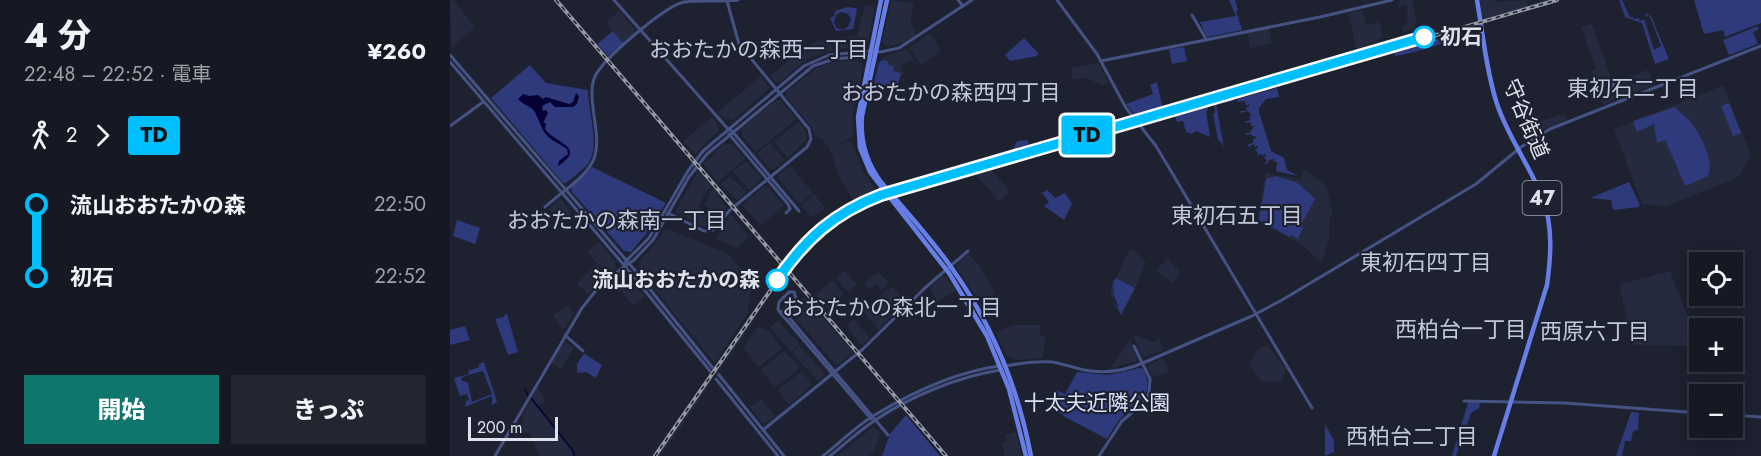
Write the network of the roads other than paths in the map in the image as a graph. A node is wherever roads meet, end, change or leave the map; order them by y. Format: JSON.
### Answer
{"nodes":[{"id":1,"x":614,"y":0,"type":"edge"},
{"id":2,"x":738,"y":0,"type":"edge"},
{"id":3,"x":881,"y":0,"type":"edge"},
{"id":4,"x":887,"y":0,"type":"edge"},
{"id":5,"x":958,"y":0,"type":"edge"},
{"id":6,"x":972,"y":0,"type":"edge"},
{"id":7,"x":1057,"y":0,"type":"edge"},
{"id":8,"x":1392,"y":0,"type":"edge"},
{"id":9,"x":1478,"y":0,"type":"edge"},
{"id":10,"x":727,"y":1,"type":"edge"},
{"id":11,"x":963,"y":6,"type":"junction"},
{"id":12,"x":1192,"y":15,"type":"dead end"},
{"id":13,"x":642,"y":30,"type":"junction"},
{"id":14,"x":1206,"y":39,"type":"junction"},
{"id":15,"x":1761,"y":46,"type":"edge"},
{"id":16,"x":872,"y":53,"type":"junction"},
{"id":17,"x":450,"y":55,"type":"edge"},
{"id":18,"x":1101,"y":61,"type":"junction"},
{"id":19,"x":450,"y":62,"type":"edge"},
{"id":20,"x":1614,"y":82,"type":"dead end"},
{"id":21,"x":777,"y":91,"type":"junction"},
{"id":22,"x":485,"y":100,"type":"junction"},
{"id":23,"x":1619,"y":102,"type":"junction"},
{"id":24,"x":450,"y":126,"type":"edge"},
{"id":25,"x":728,"y":129,"type":"junction"},
{"id":26,"x":731,"y":133,"type":"junction"},
{"id":27,"x":1518,"y":149,"type":"junction"},
{"id":28,"x":769,"y":178,"type":"junction"},
{"id":29,"x":563,"y":192,"type":"junction"},
{"id":30,"x":545,"y":207,"type":"dead end"},
{"id":31,"x":799,"y":211,"type":"dead end"},
{"id":32,"x":668,"y":212,"type":"junction"},
{"id":33,"x":786,"y":213,"type":"dead end"},
{"id":34,"x":968,"y":251,"type":"dead end"},
{"id":35,"x":627,"y":263,"type":"junction"},
{"id":36,"x":948,"y":267,"type":"junction"},
{"id":37,"x":786,"y":310,"type":"junction"},
{"id":38,"x":779,"y":311,"type":"junction"},
{"id":39,"x":1256,"y":315,"type":"junction"},
{"id":40,"x":565,"y":335,"type":"junction"},
{"id":41,"x":1134,"y":346,"type":"dead end"},
{"id":42,"x":583,"y":351,"type":"dead end"},
{"id":43,"x":1143,"y":363,"type":"junction"},
{"id":44,"x":1002,"y":367,"type":"junction"},
{"id":45,"x":711,"y":369,"type":"tunnel mouth"},
{"id":46,"x":834,"y":373,"type":"junction"},
{"id":47,"x":1464,"y":401,"type":"dead end"},
{"id":48,"x":1511,"y":402,"type":"junction"},
{"id":49,"x":1312,"y":408,"type":"dead end"},
{"id":50,"x":1689,"y":412,"type":"edge"},
{"id":51,"x":1743,"y":416,"type":"edge"},
{"id":52,"x":1761,"y":417,"type":"edge"},
{"id":53,"x":872,"y":418,"type":"junction"},
{"id":54,"x":763,"y":430,"type":"junction"},
{"id":55,"x":888,"y":435,"type":"dead end"},
{"id":56,"x":495,"y":456,"type":"edge"},
{"id":57,"x":778,"y":456,"type":"edge"},
{"id":58,"x":784,"y":456,"type":"edge"},
{"id":59,"x":823,"y":456,"type":"edge"},
{"id":60,"x":830,"y":456,"type":"edge"},
{"id":61,"x":1026,"y":456,"type":"edge"},
{"id":62,"x":1031,"y":456,"type":"edge"},
{"id":63,"x":1099,"y":456,"type":"edge"},
{"id":64,"x":1494,"y":456,"type":"edge"}],
"edges":[{"from":1,"to":13,"type":"street"},
{"from":2,"to":10,"type":"street"},
{"from":3,"to":16,"type":"main road"},
{"from":4,"to":16,"type":"main road"},
{"from":5,"to":11,"type":"street"},
{"from":6,"to":11,"type":"street"},
{"from":7,"to":18,"type":"street"},
{"from":8,"to":14,"type":"street"},
{"from":9,"to":27,"type":"main road","name":"守谷街道","number":"47"},
{"from":10,"to":13,"type":"street"},
{"from":10,"to":21,"type":"street"},
{"from":11,"to":16,"type":"street"},
{"from":12,"to":14,"type":"street"},
{"from":13,"to":25,"type":"street"},
{"from":13,"to":29,"type":"street"},
{"from":14,"to":18,"type":"street"},
{"from":15,"to":23,"type":"street"},
{"from":16,"to":21,"type":"street"},
{"from":16,"to":36,"type":"main road"},
{"from":17,"to":22,"type":"street"},
{"from":18,"to":39,"type":"street"},
{"from":19,"to":22,"type":"street"},
{"from":20,"to":23,"type":"street"},
{"from":21,"to":25,"type":"street"},
{"from":21,"to":26,"type":"street"},
{"from":21,"to":28,"type":"street"},
{"from":22,"to":24,"type":"street"},
{"from":22,"to":29,"type":"street"},
{"from":23,"to":27,"type":"street"},
{"from":25,"to":26,"type":"street"},
{"from":25,"to":32,"type":"street"},
{"from":26,"to":28,"type":"street"},
{"from":26,"to":32,"type":"street"},
{"from":27,"to":39,"type":"street"},
{"from":27,"to":48,"type":"main road","name":"守谷街道","number":"47"},
{"from":28,"to":31,"type":"street"},
{"from":28,"to":32,"type":"street"},
{"from":28,"to":33,"type":"street"},
{"from":29,"to":30,"type":"street"},
{"from":29,"to":35,"type":"street"},
{"from":32,"to":35,"type":"street"},
{"from":34,"to":36,"type":"street"},
{"from":35,"to":40,"type":"street"},
{"from":35,"to":45,"type":"street"},
{"from":36,"to":44,"type":"main road"},
{"from":36,"to":46,"type":"street"},
{"from":37,"to":38,"type":"street"},
{"from":37,"to":38,"type":"street"},
{"from":37,"to":46,"type":"street"},
{"from":38,"to":46,"type":"street"},
{"from":39,"to":43,"type":"street"},
{"from":39,"to":49,"type":"street"},
{"from":40,"to":42,"type":"street"},
{"from":40,"to":56,"type":"street"},
{"from":41,"to":43,"type":"street"},
{"from":43,"to":44,"type":"street"},
{"from":43,"to":63,"type":"street"},
{"from":44,"to":53,"type":"street"},
{"from":44,"to":61,"type":"main road"},
{"from":44,"to":62,"type":"main road"},
{"from":46,"to":53,"type":"street"},
{"from":46,"to":54,"type":"street"},
{"from":47,"to":48,"type":"street"},
{"from":48,"to":50,"type":"street"},
{"from":48,"to":64,"type":"main road","name":"守谷街道","number":"47"},
{"from":51,"to":52,"type":"street"},
{"from":53,"to":55,"type":"street"},
{"from":53,"to":59,"type":"street"},
{"from":53,"to":60,"type":"street"},
{"from":54,"to":57,"type":"street"},
{"from":54,"to":58,"type":"street"}]}
